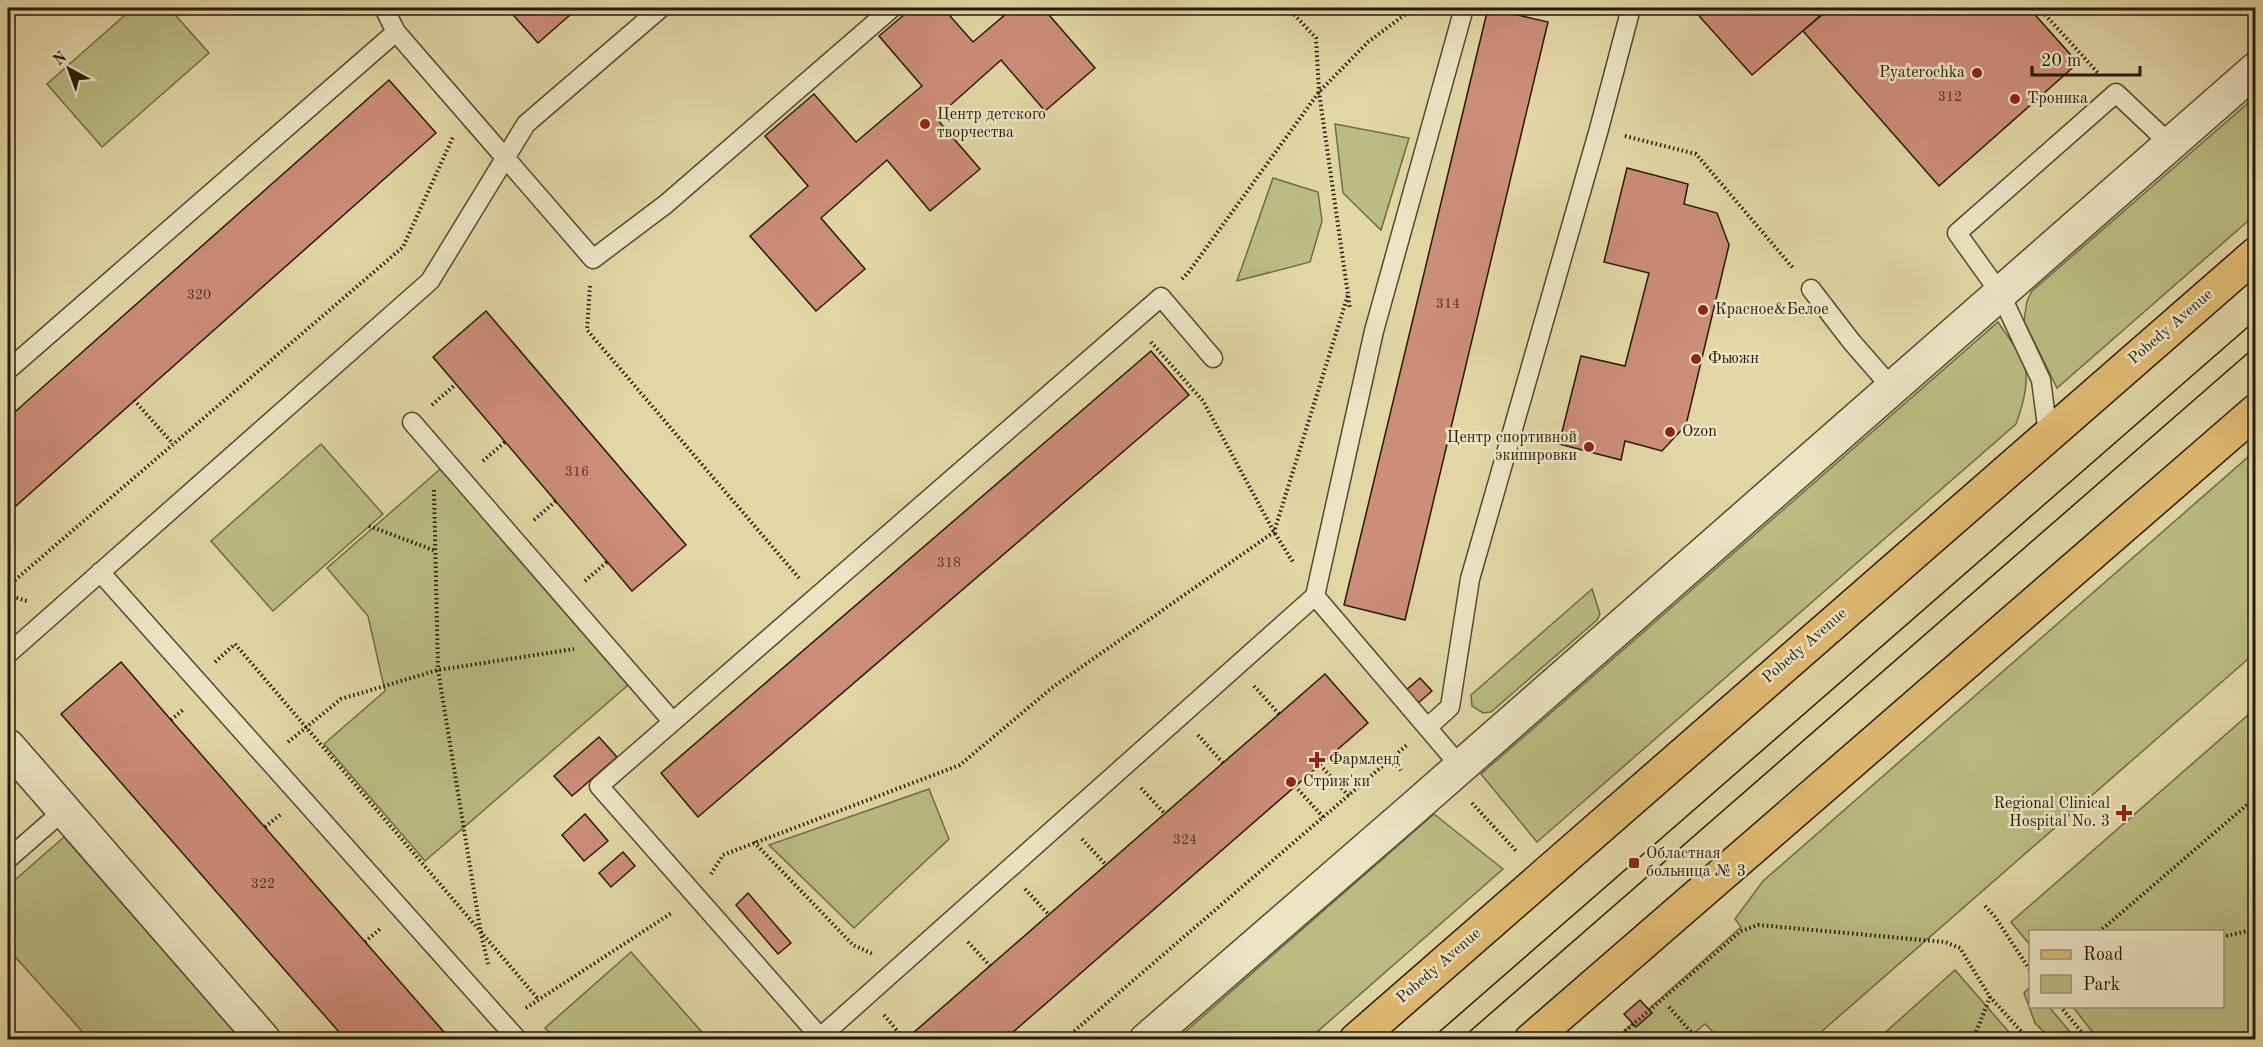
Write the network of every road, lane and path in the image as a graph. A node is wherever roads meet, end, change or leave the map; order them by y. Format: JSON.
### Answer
{"nodes":[{"id":1,"x":384,"y":8,"type":"edge"},
{"id":2,"x":661,"y":8,"type":"edge"},
{"id":3,"x":892,"y":8,"type":"edge"},
{"id":4,"x":1288,"y":8,"type":"edge"},
{"id":5,"x":1414,"y":8,"type":"edge"},
{"id":6,"x":1464,"y":8,"type":"edge"},
{"id":7,"x":1631,"y":8,"type":"edge"},
{"id":8,"x":2040,"y":8,"type":"edge"},
{"id":9,"x":396,"y":32,"type":"junction"},
{"id":10,"x":2093,"y":67,"type":"dead end"},
{"id":11,"x":2256,"y":69,"type":"edge"},
{"id":12,"x":1319,"y":92,"type":"junction"},
{"id":13,"x":465,"y":110,"type":"junction"},
{"id":14,"x":1599,"y":129,"type":"junction"},
{"id":15,"x":2170,"y":144,"type":"junction"},
{"id":16,"x":506,"y":158,"type":"junction"},
{"id":17,"x":2256,"y":254,"type":"edge"},
{"id":18,"x":593,"y":259,"type":"junction"},
{"id":19,"x":1811,"y":289,"type":"joint"},
{"id":20,"x":2000,"y":293,"type":"junction"},
{"id":21,"x":1348,"y":296,"type":"junction"},
{"id":22,"x":1161,"y":297,"type":"junction"},
{"id":23,"x":1352,"y":317,"type":"dead end"},
{"id":24,"x":1133,"y":321,"type":"junction"},
{"id":25,"x":1214,"y":358,"type":"dead end"},
{"id":26,"x":8,"y":370,"type":"edge"},
{"id":27,"x":1891,"y":387,"type":"junction"},
{"id":28,"x":134,"y":400,"type":"dead end"},
{"id":29,"x":2256,"y":411,"type":"edge"},
{"id":30,"x":412,"y":423,"type":"dead end"},
{"id":31,"x":2048,"y":434,"type":"junction"},
{"id":32,"x":173,"y":444,"type":"junction"},
{"id":33,"x":434,"y":447,"type":"junction"},
{"id":34,"x":369,"y":526,"type":"dead end"},
{"id":35,"x":1274,"y":532,"type":"junction"},
{"id":36,"x":436,"y":551,"type":"junction"},
{"id":37,"x":100,"y":572,"type":"junction"},
{"id":38,"x":8,"y":586,"type":"edge"},
{"id":39,"x":1315,"y":596,"type":"junction"},
{"id":40,"x":816,"y":597,"type":"junction"},
{"id":41,"x":235,"y":644,"type":"dead end"},
{"id":42,"x":605,"y":644,"type":"junction"},
{"id":43,"x":8,"y":654,"type":"edge"},
{"id":44,"x":1237,"y":666,"type":"junction"},
{"id":45,"x":438,"y":670,"type":"junction"},
{"id":46,"x":1279,"y":714,"type":"dead end"},
{"id":47,"x":1180,"y":716,"type":"junction"},
{"id":48,"x":672,"y":721,"type":"junction"},
{"id":49,"x":307,"y":727,"type":"junction"},
{"id":50,"x":1428,"y":727,"type":"junction"},
{"id":51,"x":8,"y":746,"type":"edge"},
{"id":52,"x":268,"y":759,"type":"junction"},
{"id":53,"x":1223,"y":763,"type":"dead end"},
{"id":54,"x":1320,"y":765,"type":"dead end"},
{"id":55,"x":1460,"y":766,"type":"junction"},
{"id":56,"x":1123,"y":767,"type":"junction"},
{"id":57,"x":1295,"y":786,"type":"dead end"},
{"id":58,"x":1349,"y":796,"type":"junction"},
{"id":59,"x":2256,"y":797,"type":"edge"},
{"id":60,"x":1469,"y":799,"type":"dead end"},
{"id":61,"x":63,"y":811,"type":"junction"},
{"id":62,"x":1165,"y":814,"type":"dead end"},
{"id":63,"x":1324,"y":818,"type":"junction"},
{"id":64,"x":1064,"y":819,"type":"junction"},
{"id":65,"x":1495,"y":830,"type":"dead end"},
{"id":66,"x":754,"y":842,"type":"junction"},
{"id":67,"x":723,"y":855,"type":"dead end"},
{"id":68,"x":8,"y":859,"type":"edge"},
{"id":69,"x":1106,"y":865,"type":"dead end"},
{"id":70,"x":697,"y":896,"type":"junction"},
{"id":71,"x":1985,"y":906,"type":"dead end"},
{"id":72,"x":2256,"y":929,"type":"edge"},
{"id":73,"x":2101,"y":930,"type":"edge"},
{"id":74,"x":481,"y":934,"type":"junction"},
{"id":75,"x":2224,"y":938,"type":"edge"},
{"id":76,"x":853,"y":945,"type":"dead end"},
{"id":77,"x":489,"y":967,"type":"dead end"},
{"id":78,"x":2029,"y":967,"type":"edge"},
{"id":79,"x":1990,"y":997,"type":"junction"},
{"id":80,"x":538,"y":1000,"type":"junction"},
{"id":81,"x":1669,"y":1007,"type":"dead end"},
{"id":82,"x":2062,"y":1008,"type":"edge"},
{"id":83,"x":503,"y":1023,"type":"junction"},
{"id":84,"x":819,"y":1038,"type":"edge"},
{"id":85,"x":264,"y":1040,"type":"edge"},
{"id":86,"x":518,"y":1040,"type":"edge"},
{"id":87,"x":1064,"y":1040,"type":"edge"},
{"id":88,"x":1146,"y":1040,"type":"edge"},
{"id":89,"x":1356,"y":1040,"type":"edge"},
{"id":90,"x":1531,"y":1040,"type":"edge"},
{"id":91,"x":1615,"y":1040,"type":"edge"},
{"id":92,"x":1698,"y":1040,"type":"edge"},
{"id":93,"x":1973,"y":1040,"type":"edge"},
{"id":94,"x":2029,"y":1040,"type":"edge"},
{"id":95,"x":2088,"y":1040,"type":"edge"}],
"edges":[{"from":1,"to":9,"type":"lane"},
{"from":2,"to":16,"type":"lane"},
{"from":3,"to":18,"type":"lane"},
{"from":4,"to":12,"type":"path"},
{"from":5,"to":12,"type":"path"},
{"from":6,"to":39,"type":"lane"},
{"from":7,"to":14,"type":"lane"},
{"from":8,"to":10,"type":"path"},
{"from":9,"to":13,"type":"lane"},
{"from":9,"to":26,"type":"lane"},
{"from":11,"to":15,"type":"street"},
{"from":12,"to":21,"type":"path"},
{"from":12,"to":22,"type":"path"},
{"from":13,"to":16,"type":"lane"},
{"from":13,"to":32,"type":"path"},
{"from":14,"to":19,"type":"path"},
{"from":14,"to":50,"type":"lane"},
{"from":15,"to":20,"type":"street"},
{"from":15,"to":20,"type":"lane"},
{"from":16,"to":18,"type":"lane"},
{"from":16,"to":37,"type":"lane"},
{"from":17,"to":31,"type":"main road","name":"Pobedy Avenue"},
{"from":18,"to":40,"type":"path"},
{"from":19,"to":27,"type":"lane"},
{"from":20,"to":27,"type":"street"},
{"from":20,"to":31,"type":"lane"},
{"from":21,"to":23,"type":"path"},
{"from":21,"to":35,"type":"path"},
{"from":22,"to":24,"type":"lane"},
{"from":22,"to":25,"type":"lane"},
{"from":24,"to":35,"type":"path"},
{"from":24,"to":40,"type":"lane"},
{"from":27,"to":55,"type":"street"},
{"from":28,"to":32,"type":"path"},
{"from":29,"to":90,"type":"main road"},
{"from":30,"to":33,"type":"lane"},
{"from":31,"to":89,"type":"main road","name":"Pobedy Avenue"},
{"from":32,"to":38,"type":"path"},
{"from":33,"to":36,"type":"path"},
{"from":33,"to":42,"type":"lane"},
{"from":34,"to":36,"type":"path"},
{"from":35,"to":39,"type":"path"},
{"from":35,"to":66,"type":"path"},
{"from":36,"to":45,"type":"path"},
{"from":37,"to":43,"type":"lane"},
{"from":37,"to":52,"type":"lane"},
{"from":39,"to":44,"type":"lane"},
{"from":39,"to":50,"type":"lane"},
{"from":40,"to":48,"type":"lane"},
{"from":41,"to":49,"type":"path"},
{"from":42,"to":45,"type":"path"},
{"from":42,"to":48,"type":"lane"},
{"from":44,"to":46,"type":"path"},
{"from":44,"to":47,"type":"lane"},
{"from":45,"to":49,"type":"path"},
{"from":45,"to":74,"type":"path"},
{"from":47,"to":53,"type":"path"},
{"from":47,"to":56,"type":"lane"},
{"from":48,"to":70,"type":"lane"},
{"from":49,"to":52,"type":"path"},
{"from":49,"to":74,"type":"path"},
{"from":50,"to":55,"type":"lane"},
{"from":50,"to":58,"type":"path"},
{"from":51,"to":61,"type":"street"},
{"from":52,"to":83,"type":"lane"},
{"from":54,"to":58,"type":"path"},
{"from":55,"to":88,"type":"street"},
{"from":56,"to":62,"type":"path"},
{"from":56,"to":64,"type":"lane"},
{"from":57,"to":63,"type":"path"},
{"from":58,"to":63,"type":"path"},
{"from":59,"to":73,"type":"path"},
{"from":60,"to":65,"type":"path"},
{"from":61,"to":68,"type":"lane"},
{"from":61,"to":85,"type":"street"},
{"from":63,"to":87,"type":"path"},
{"from":64,"to":69,"type":"path"},
{"from":64,"to":84,"type":"lane"},
{"from":66,"to":67,"type":"path"},
{"from":66,"to":76,"type":"path"},
{"from":70,"to":80,"type":"path"},
{"from":70,"to":84,"type":"lane"},
{"from":71,"to":78,"type":"path"},
{"from":72,"to":75,"type":"path"},
{"from":74,"to":77,"type":"path"},
{"from":74,"to":80,"type":"path"},
{"from":79,"to":91,"type":"path"},
{"from":79,"to":93,"type":"path"},
{"from":79,"to":94,"type":"path"},
{"from":80,"to":83,"type":"path"},
{"from":81,"to":92,"type":"path"},
{"from":82,"to":95,"type":"path"},
{"from":83,"to":86,"type":"lane"}]}
